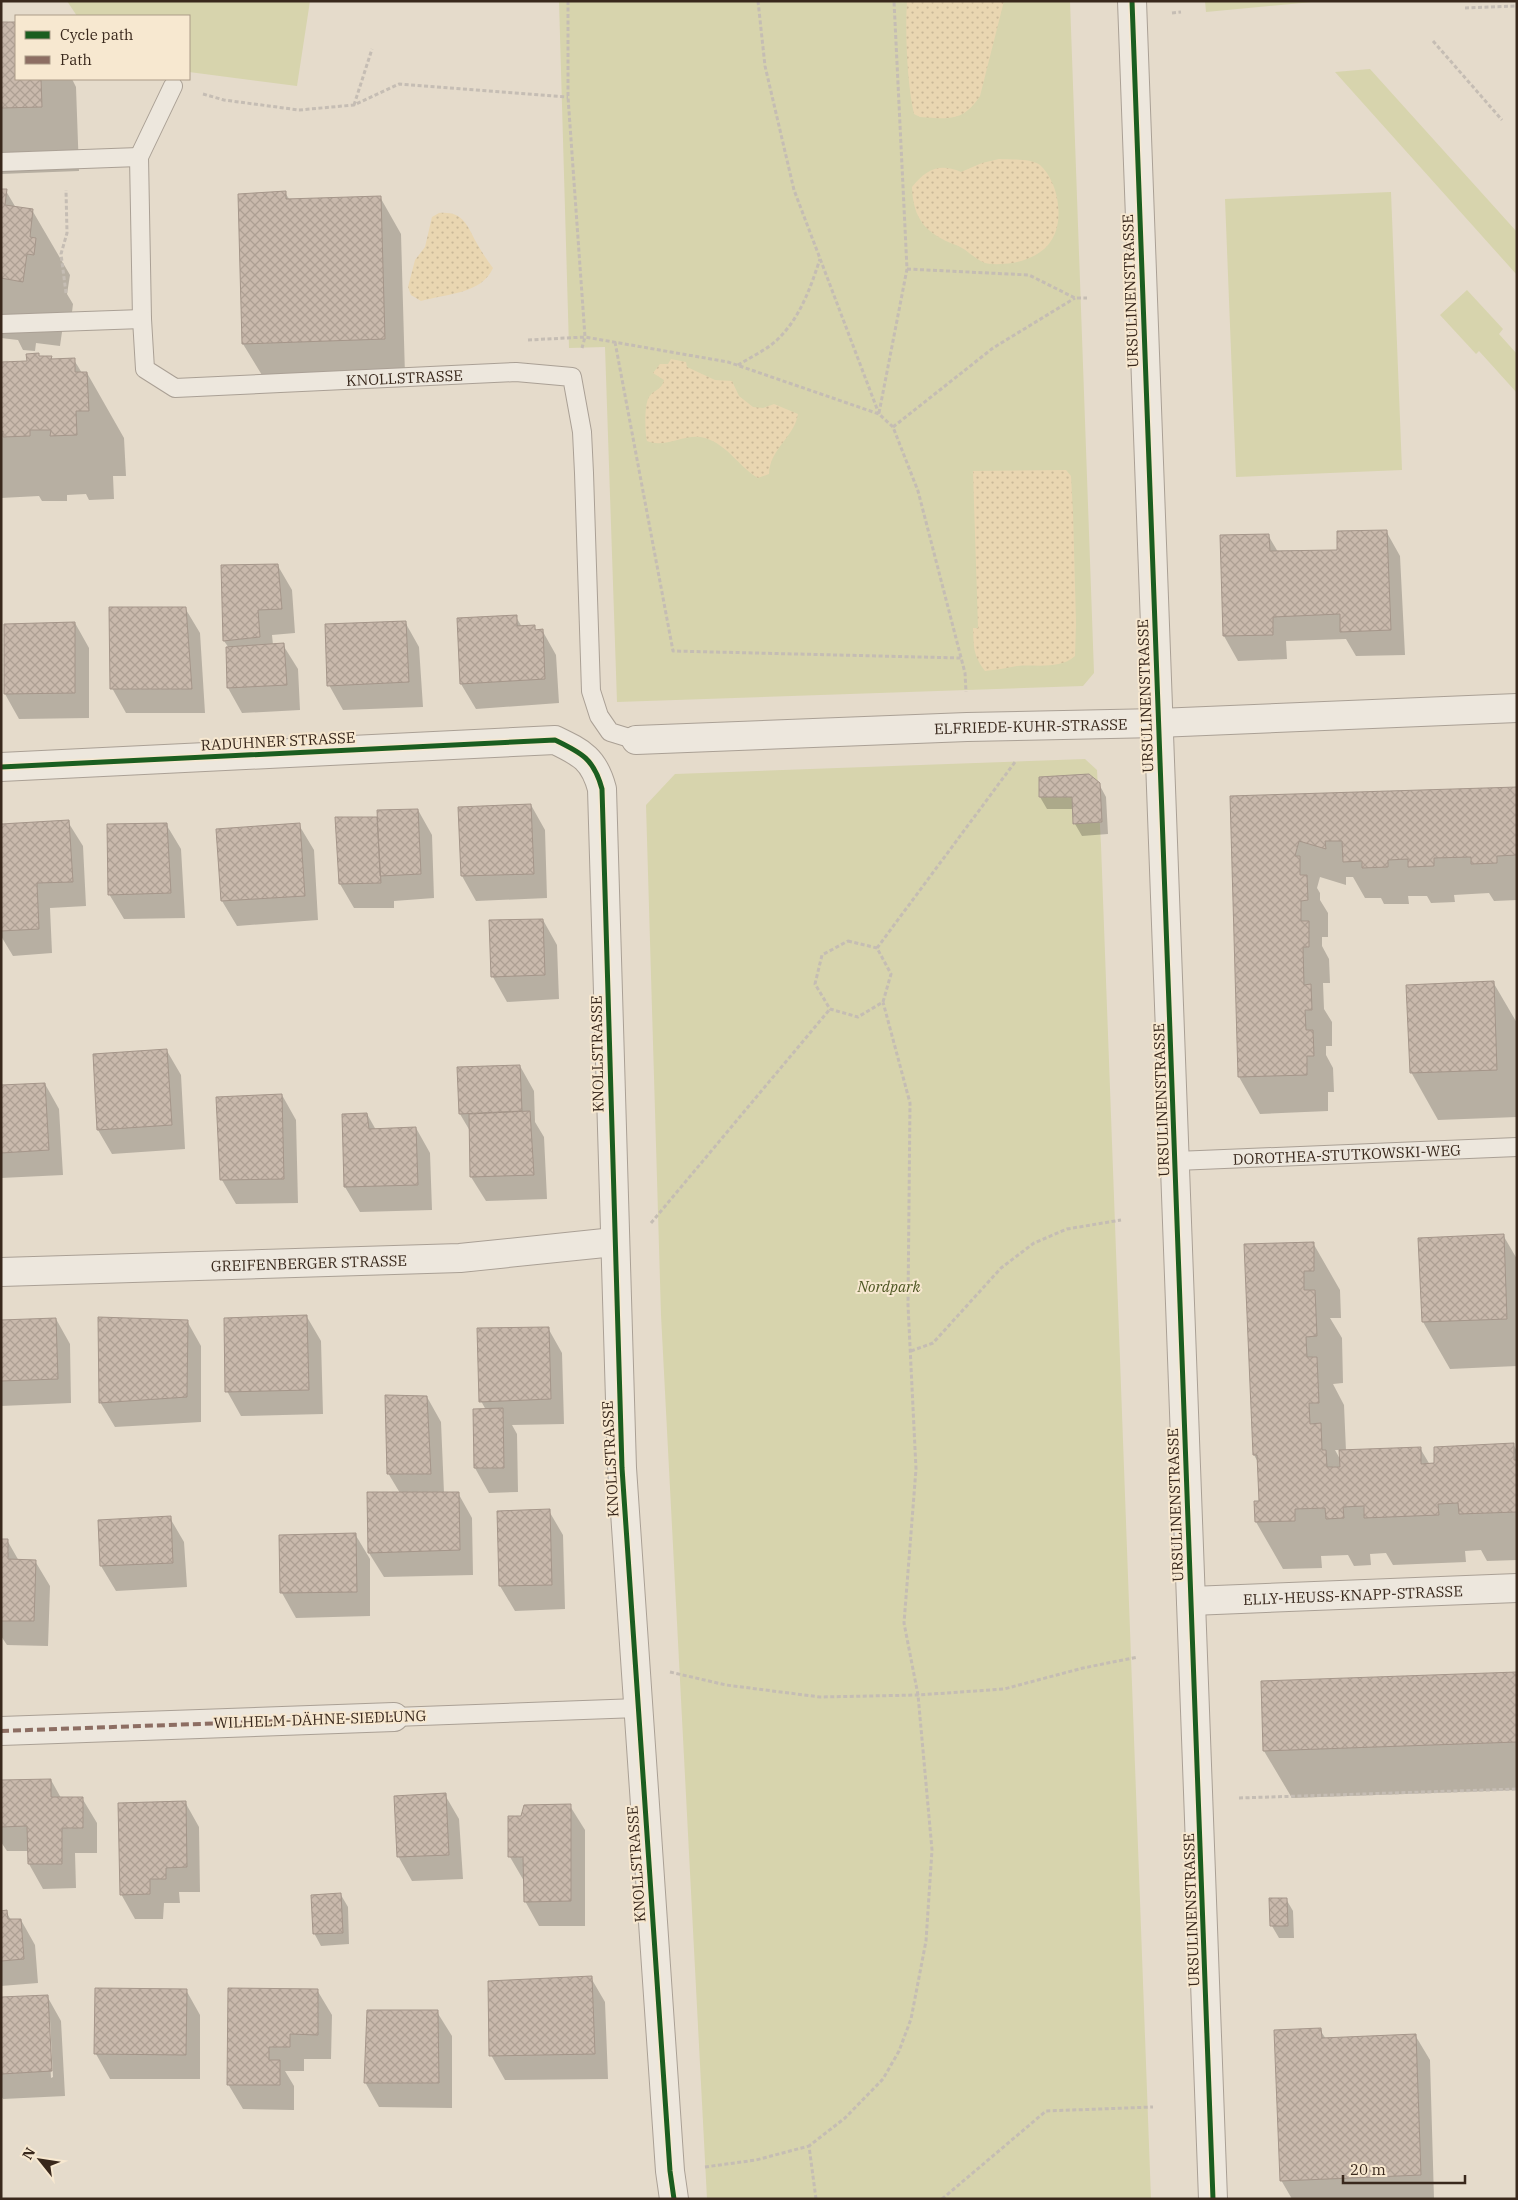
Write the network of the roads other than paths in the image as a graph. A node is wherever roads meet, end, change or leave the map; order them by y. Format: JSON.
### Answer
{"nodes":[{"id":1,"x":1132,"y":1,"type":"edge"},
{"id":2,"x":173,"y":86,"type":"road end"},
{"id":3,"x":139,"y":157,"type":"junction"},
{"id":4,"x":1,"y":162,"type":"edge"},
{"id":5,"x":142,"y":320,"type":"junction"},
{"id":6,"x":1,"y":324,"type":"edge"},
{"id":7,"x":1517,"y":708,"type":"edge"},
{"id":8,"x":1158,"y":723,"type":"junction"},
{"id":9,"x":555,"y":740,"type":"joint"},
{"id":10,"x":636,"y":740,"type":"joint"},
{"id":11,"x":1,"y":767,"type":"edge"},
{"id":12,"x":1517,"y":1147,"type":"edge"},
{"id":13,"x":1176,"y":1161,"type":"junction"},
{"id":14,"x":614,"y":1236,"type":"junction"},
{"id":15,"x":1,"y":1272,"type":"edge"},
{"id":16,"x":1517,"y":1588,"type":"edge"},
{"id":17,"x":1191,"y":1602,"type":"junction"},
{"id":18,"x":638,"y":1708,"type":"junction"},
{"id":19,"x":394,"y":1716,"type":"joint"},
{"id":20,"x":1,"y":1731,"type":"edge"},
{"id":21,"x":668,"y":2199,"type":"edge"},
{"id":22,"x":674,"y":2199,"type":"edge"},
{"id":23,"x":1213,"y":2199,"type":"edge"}],
"edges":[{"from":1,"to":8,"type":"street","name":"URSULINENSTRASSE"},
{"from":2,"to":3,"type":"lane","name":"KNOLLSTRASSE"},
{"from":3,"to":4,"type":"lane"},
{"from":3,"to":5,"type":"lane","name":"KNOLLSTRASSE"},
{"from":5,"to":6,"type":"lane"},
{"from":5,"to":10,"type":"lane","name":"KNOLLSTRASSE"},
{"from":7,"to":8,"type":"street","name":"ELFRIEDE-KUHR-STRASSE"},
{"from":8,"to":10,"type":"street","name":"ELFRIEDE-KUHR-STRASSE"},
{"from":8,"to":13,"type":"street","name":"URSULINENSTRASSE"},
{"from":9,"to":11,"type":"street","name":"RADUHNER STRASSE"},
{"from":9,"to":14,"type":"street","name":"KNOLLSTRASSE"},
{"from":12,"to":13,"type":"lane","name":"DOROTHEA-STUTKOWSKI-WEG"},
{"from":13,"to":17,"type":"street","name":"URSULINENSTRASSE"},
{"from":14,"to":15,"type":"street","name":"GREIFENBERGER STRASSE"},
{"from":14,"to":18,"type":"street","name":"KNOLLSTRASSE"},
{"from":16,"to":17,"type":"street","name":"ELLY-HEUSS-KNAPP-STRASSE"},
{"from":17,"to":23,"type":"street","name":"URSULINENSTRASSE"},
{"from":18,"to":19,"type":"lane","name":"WILHELM-DÄHNE-SIEDLUNG"},
{"from":18,"to":22,"type":"street","name":"KNOLLSTRASSE"},
{"from":19,"to":20,"type":"street","name":"WILHELM-DÄHNE-SIEDLUNG"},
{"from":21,"to":22,"type":"street"}]}
